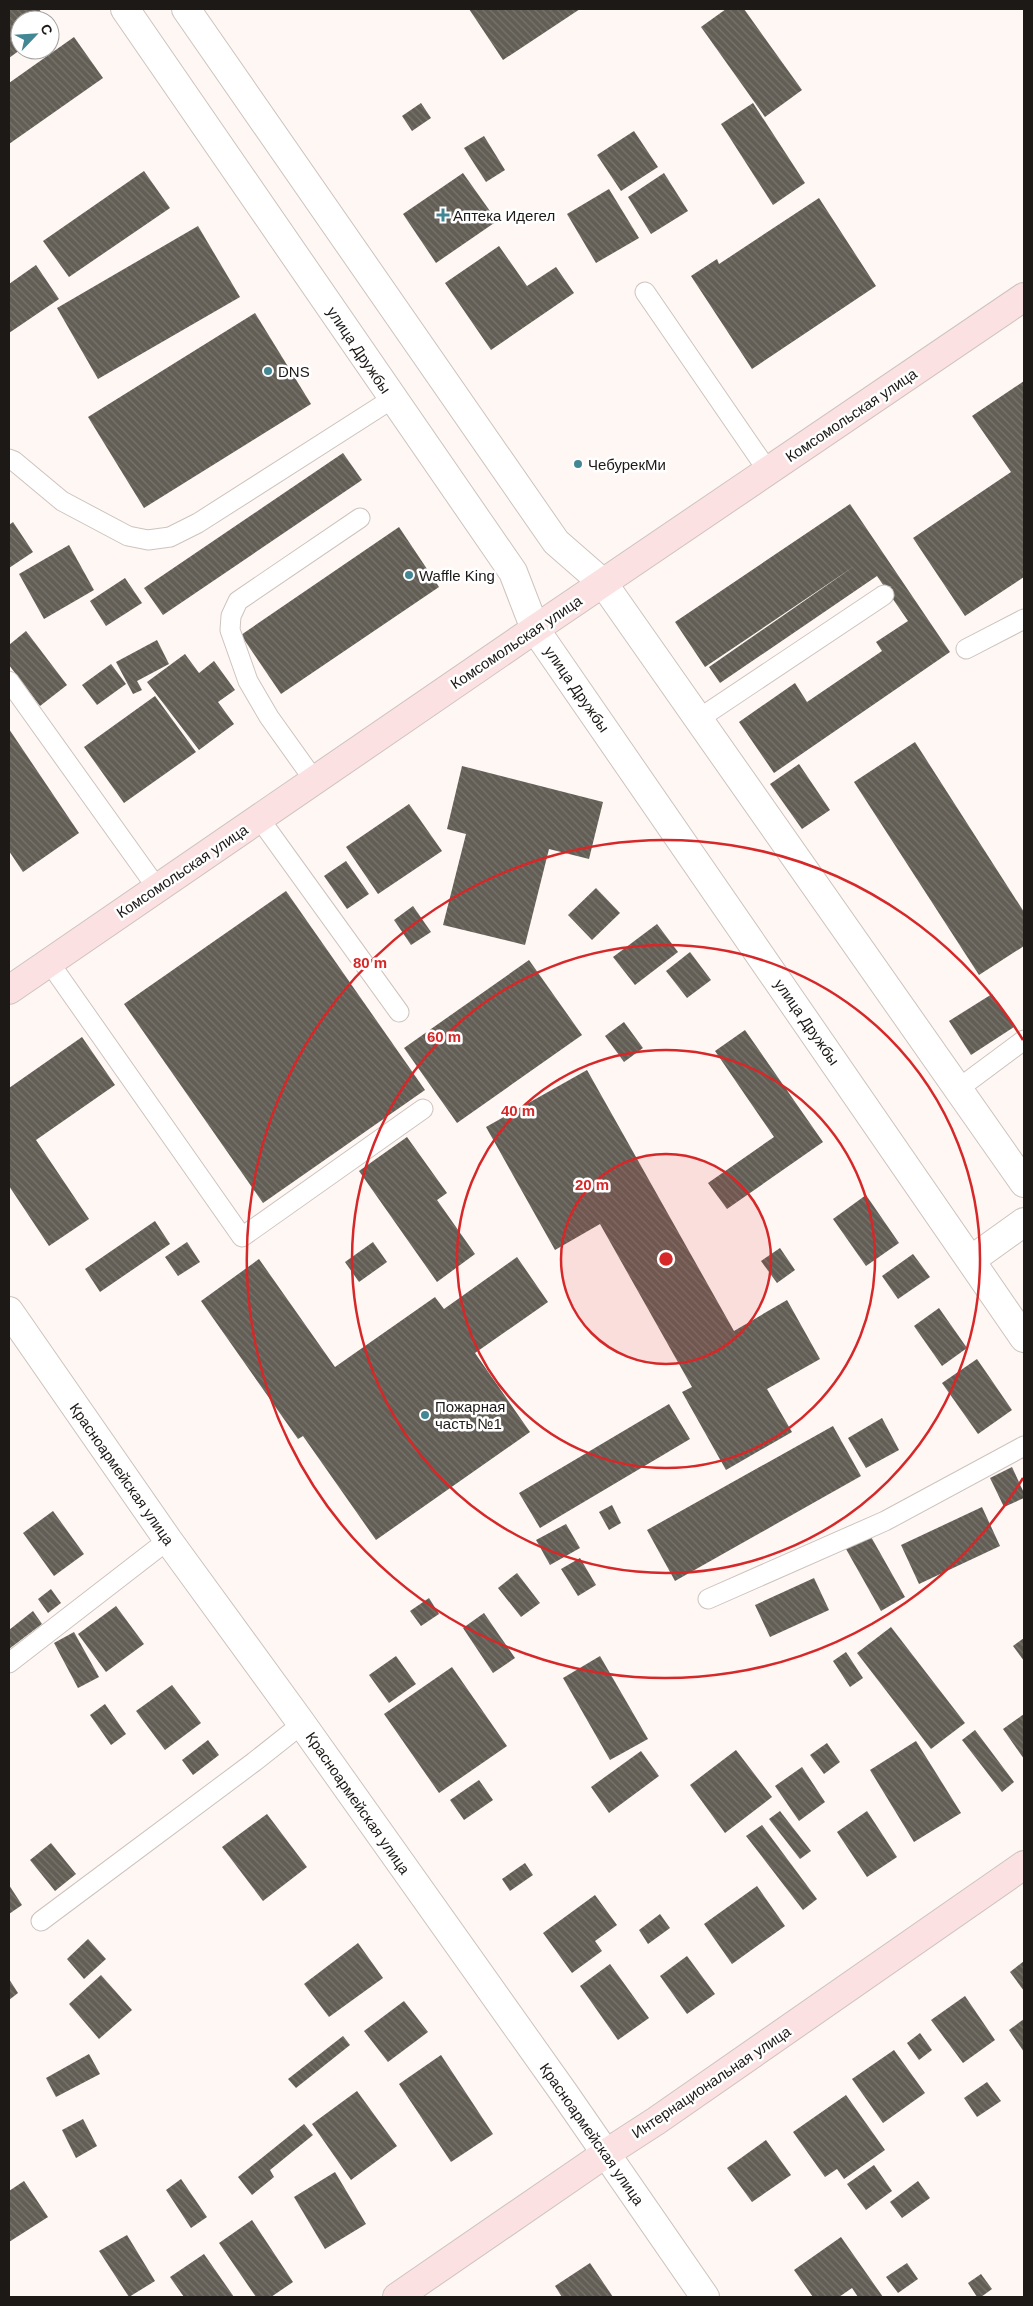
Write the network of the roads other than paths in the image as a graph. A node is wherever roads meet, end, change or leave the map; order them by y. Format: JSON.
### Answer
{"nodes":[{"id":1,"x":125,"y":9,"type":"edge"},
{"id":2,"x":186,"y":9,"type":"edge"},
{"id":3,"x":645,"y":292,"type":"dead end"},
{"id":4,"x":1024,"y":297,"type":"edge"},
{"id":5,"x":392,"y":399,"type":"junction"},
{"id":6,"x":9,"y":459,"type":"edge"},
{"id":7,"x":768,"y":471,"type":"junction"},
{"id":8,"x":360,"y":518,"type":"dead end"},
{"id":9,"x":603,"y":583,"type":"junction"},
{"id":10,"x":884,"y":595,"type":"dead end"},
{"id":11,"x":1024,"y":619,"type":"edge"},
{"id":12,"x":535,"y":629,"type":"junction"},
{"id":13,"x":966,"y":649,"type":"dead end"},
{"id":14,"x":9,"y":681,"type":"edge"},
{"id":15,"x":698,"y":720,"type":"junction"},
{"id":16,"x":314,"y":780,"type":"junction"},
{"id":17,"x":259,"y":818,"type":"junction"},
{"id":18,"x":157,"y":888,"type":"junction"},
{"id":19,"x":49,"y":962,"type":"junction"},
{"id":20,"x":9,"y":990,"type":"edge"},
{"id":21,"x":399,"y":1012,"type":"dead end"},
{"id":22,"x":1024,"y":1040,"type":"edge"},
{"id":23,"x":958,"y":1089,"type":"junction"},
{"id":24,"x":423,"y":1109,"type":"dead end"},
{"id":25,"x":1024,"y":1183,"type":"edge"},
{"id":26,"x":1024,"y":1222,"type":"edge"},
{"id":27,"x":971,"y":1260,"type":"junction"},
{"id":28,"x":9,"y":1311,"type":"edge"},
{"id":29,"x":1024,"y":1338,"type":"edge"},
{"id":30,"x":1024,"y":1446,"type":"edge"},
{"id":31,"x":168,"y":1540,"type":"junction"},
{"id":32,"x":708,"y":1599,"type":"dead end"},
{"id":33,"x":9,"y":1663,"type":"edge"},
{"id":34,"x":302,"y":1724,"type":"junction"},
{"id":35,"x":1024,"y":1865,"type":"edge"},
{"id":36,"x":40,"y":1921,"type":"dead end"},
{"id":37,"x":605,"y":2154,"type":"junction"},
{"id":38,"x":397,"y":2297,"type":"edge"},
{"id":39,"x":705,"y":2297,"type":"edge"}],
"edges":[{"from":1,"to":5,"type":"street","name":"улица Дружбы"},
{"from":2,"to":9,"type":"street"},
{"from":3,"to":7,"type":"lane"},
{"from":4,"to":7,"type":"street","name":"Комсомольская улица"},
{"from":5,"to":6,"type":"lane"},
{"from":5,"to":12,"type":"street","name":"улица Дружбы"},
{"from":7,"to":9,"type":"street","name":"Комсомольская улица"},
{"from":8,"to":16,"type":"lane"},
{"from":9,"to":12,"type":"street","name":"Комсомольская улица"},
{"from":9,"to":15,"type":"street"},
{"from":10,"to":15,"type":"lane"},
{"from":11,"to":13,"type":"lane"},
{"from":12,"to":16,"type":"street","name":"Комсомольская улица"},
{"from":12,"to":27,"type":"street","name":"улица Дружбы"},
{"from":14,"to":18,"type":"lane"},
{"from":15,"to":23,"type":"street"},
{"from":16,"to":17,"type":"street","name":"Комсомольская улица"},
{"from":17,"to":18,"type":"street","name":"Комсомольская улица"},
{"from":17,"to":21,"type":"lane"},
{"from":18,"to":19,"type":"street","name":"Комсомольская улица"},
{"from":19,"to":20,"type":"street","name":"Комсомольская улица"},
{"from":19,"to":24,"type":"lane"},
{"from":22,"to":23,"type":"lane"},
{"from":23,"to":25,"type":"street"},
{"from":26,"to":27,"type":"street"},
{"from":27,"to":29,"type":"street","name":"улица Дружбы"},
{"from":28,"to":31,"type":"street","name":"Красноармейская улица"},
{"from":30,"to":32,"type":"lane"},
{"from":31,"to":33,"type":"lane"},
{"from":31,"to":34,"type":"street","name":"Красноармейская улица"},
{"from":34,"to":36,"type":"lane"},
{"from":34,"to":37,"type":"street","name":"Красноармейская улица"},
{"from":35,"to":37,"type":"street","name":"Интернациональная улица"},
{"from":37,"to":38,"type":"street","name":"Интернациональная улица"},
{"from":37,"to":39,"type":"street","name":"Красноармейская улица"}]}
